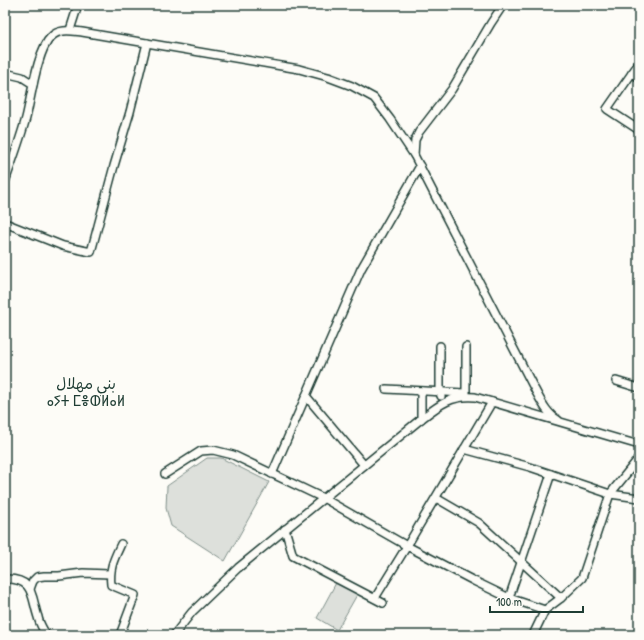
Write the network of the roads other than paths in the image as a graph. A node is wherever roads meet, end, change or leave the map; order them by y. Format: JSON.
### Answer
{"nodes":[{"id":1,"x":78,"y":5,"type":"edge"},
{"id":2,"x":503,"y":5,"type":"edge"},
{"id":3,"x":70,"y":30,"type":"junction"},
{"id":4,"x":147,"y":43,"type":"junction"},
{"id":5,"x":639,"y":63,"type":"edge"},
{"id":6,"x":5,"y":73,"type":"edge"},
{"id":7,"x":632,"y":73,"type":"junction"},
{"id":8,"x":639,"y":78,"type":"edge"},
{"id":9,"x":33,"y":84,"type":"junction"},
{"id":10,"x":639,"y":130,"type":"edge"},
{"id":11,"x":419,"y":132,"type":"junction"},
{"id":12,"x":402,"y":136,"type":"junction"},
{"id":13,"x":414,"y":155,"type":"junction"},
{"id":14,"x":420,"y":166,"type":"junction"},
{"id":15,"x":5,"y":182,"type":"edge"},
{"id":16,"x":5,"y":223,"type":"edge"},
{"id":17,"x":440,"y":346,"type":"dead end"},
{"id":18,"x":466,"y":347,"type":"dead end"},
{"id":19,"x":616,"y":381,"type":"dead end"},
{"id":20,"x":639,"y":388,"type":"edge"},
{"id":21,"x":386,"y":389,"type":"dead end"},
{"id":22,"x":421,"y":391,"type":"junction"},
{"id":23,"x":440,"y":392,"type":"junction"},
{"id":24,"x":466,"y":395,"type":"junction"},
{"id":25,"x":306,"y":396,"type":"junction"},
{"id":26,"x":443,"y":402,"type":"junction"},
{"id":27,"x":492,"y":402,"type":"junction"},
{"id":28,"x":546,"y":409,"type":"junction"},
{"id":29,"x":543,"y":418,"type":"junction"},
{"id":30,"x":421,"y":419,"type":"junction"},
{"id":31,"x":568,"y":425,"type":"junction"},
{"id":32,"x":639,"y":445,"type":"edge"},
{"id":33,"x":464,"y":449,"type":"junction"},
{"id":34,"x":639,"y":458,"type":"edge"},
{"id":35,"x":364,"y":465,"type":"junction"},
{"id":36,"x":165,"y":474,"type":"dead end"},
{"id":37,"x":272,"y":474,"type":"junction"},
{"id":38,"x":552,"y":474,"type":"junction"},
{"id":39,"x":610,"y":494,"type":"junction"},
{"id":40,"x":323,"y":498,"type":"junction"},
{"id":41,"x":436,"y":498,"type":"junction"},
{"id":42,"x":639,"y":498,"type":"edge"},
{"id":43,"x":285,"y":529,"type":"junction"},
{"id":44,"x":121,"y":544,"type":"dead end"},
{"id":45,"x":407,"y":546,"type":"junction"},
{"id":46,"x":522,"y":562,"type":"junction"},
{"id":47,"x":109,"y":574,"type":"junction"},
{"id":48,"x":5,"y":579,"type":"edge"},
{"id":49,"x":30,"y":589,"type":"junction"},
{"id":50,"x":375,"y":598,"type":"junction"},
{"id":51,"x":509,"y":598,"type":"junction"},
{"id":52,"x":561,"y":598,"type":"junction"},
{"id":53,"x":383,"y":603,"type":"dead end"},
{"id":54,"x":545,"y":610,"type":"junction"},
{"id":55,"x":46,"y":635,"type":"edge"},
{"id":56,"x":120,"y":635,"type":"edge"},
{"id":57,"x":174,"y":635,"type":"edge"},
{"id":58,"x":533,"y":635,"type":"edge"}],
"edges":[{"from":1,"to":3,"type":"street"},
{"from":2,"to":11,"type":"street"},
{"from":3,"to":4,"type":"street"},
{"from":3,"to":9,"type":"street"},
{"from":4,"to":12,"type":"street"},
{"from":4,"to":16,"type":"street"},
{"from":5,"to":7,"type":"street"},
{"from":6,"to":9,"type":"street"},
{"from":7,"to":8,"type":"street"},
{"from":7,"to":10,"type":"street"},
{"from":9,"to":15,"type":"street"},
{"from":11,"to":12,"type":"street"},
{"from":11,"to":13,"type":"street"},
{"from":12,"to":13,"type":"street"},
{"from":13,"to":14,"type":"street"},
{"from":14,"to":25,"type":"street"},
{"from":14,"to":28,"type":"street"},
{"from":17,"to":23,"type":"street"},
{"from":18,"to":24,"type":"street"},
{"from":19,"to":20,"type":"street"},
{"from":21,"to":22,"type":"street"},
{"from":22,"to":23,"type":"street"},
{"from":22,"to":30,"type":"street"},
{"from":23,"to":24,"type":"street"},
{"from":23,"to":26,"type":"street"},
{"from":24,"to":26,"type":"street"},
{"from":24,"to":27,"type":"street"},
{"from":25,"to":35,"type":"street"},
{"from":25,"to":37,"type":"street"},
{"from":26,"to":30,"type":"street"},
{"from":27,"to":29,"type":"street"},
{"from":27,"to":33,"type":"street"},
{"from":28,"to":29,"type":"street"},
{"from":28,"to":31,"type":"street"},
{"from":29,"to":31,"type":"street"},
{"from":30,"to":35,"type":"street"},
{"from":31,"to":32,"type":"street"},
{"from":33,"to":38,"type":"street"},
{"from":33,"to":41,"type":"street"},
{"from":34,"to":39,"type":"street"},
{"from":35,"to":40,"type":"street"},
{"from":36,"to":37,"type":"street"},
{"from":37,"to":40,"type":"street"},
{"from":38,"to":39,"type":"street"},
{"from":38,"to":46,"type":"street"},
{"from":39,"to":42,"type":"street"},
{"from":39,"to":52,"type":"street"},
{"from":40,"to":43,"type":"street"},
{"from":40,"to":45,"type":"street"},
{"from":41,"to":45,"type":"street"},
{"from":41,"to":46,"type":"street"},
{"from":43,"to":50,"type":"street"},
{"from":43,"to":57,"type":"street"},
{"from":44,"to":47,"type":"street"},
{"from":45,"to":50,"type":"street"},
{"from":45,"to":51,"type":"street"},
{"from":46,"to":51,"type":"street"},
{"from":46,"to":52,"type":"street"},
{"from":47,"to":49,"type":"street"},
{"from":47,"to":56,"type":"street"},
{"from":48,"to":49,"type":"street"},
{"from":49,"to":55,"type":"street"},
{"from":50,"to":53,"type":"street"},
{"from":51,"to":54,"type":"street"},
{"from":52,"to":54,"type":"street"},
{"from":54,"to":58,"type":"street"}]}
